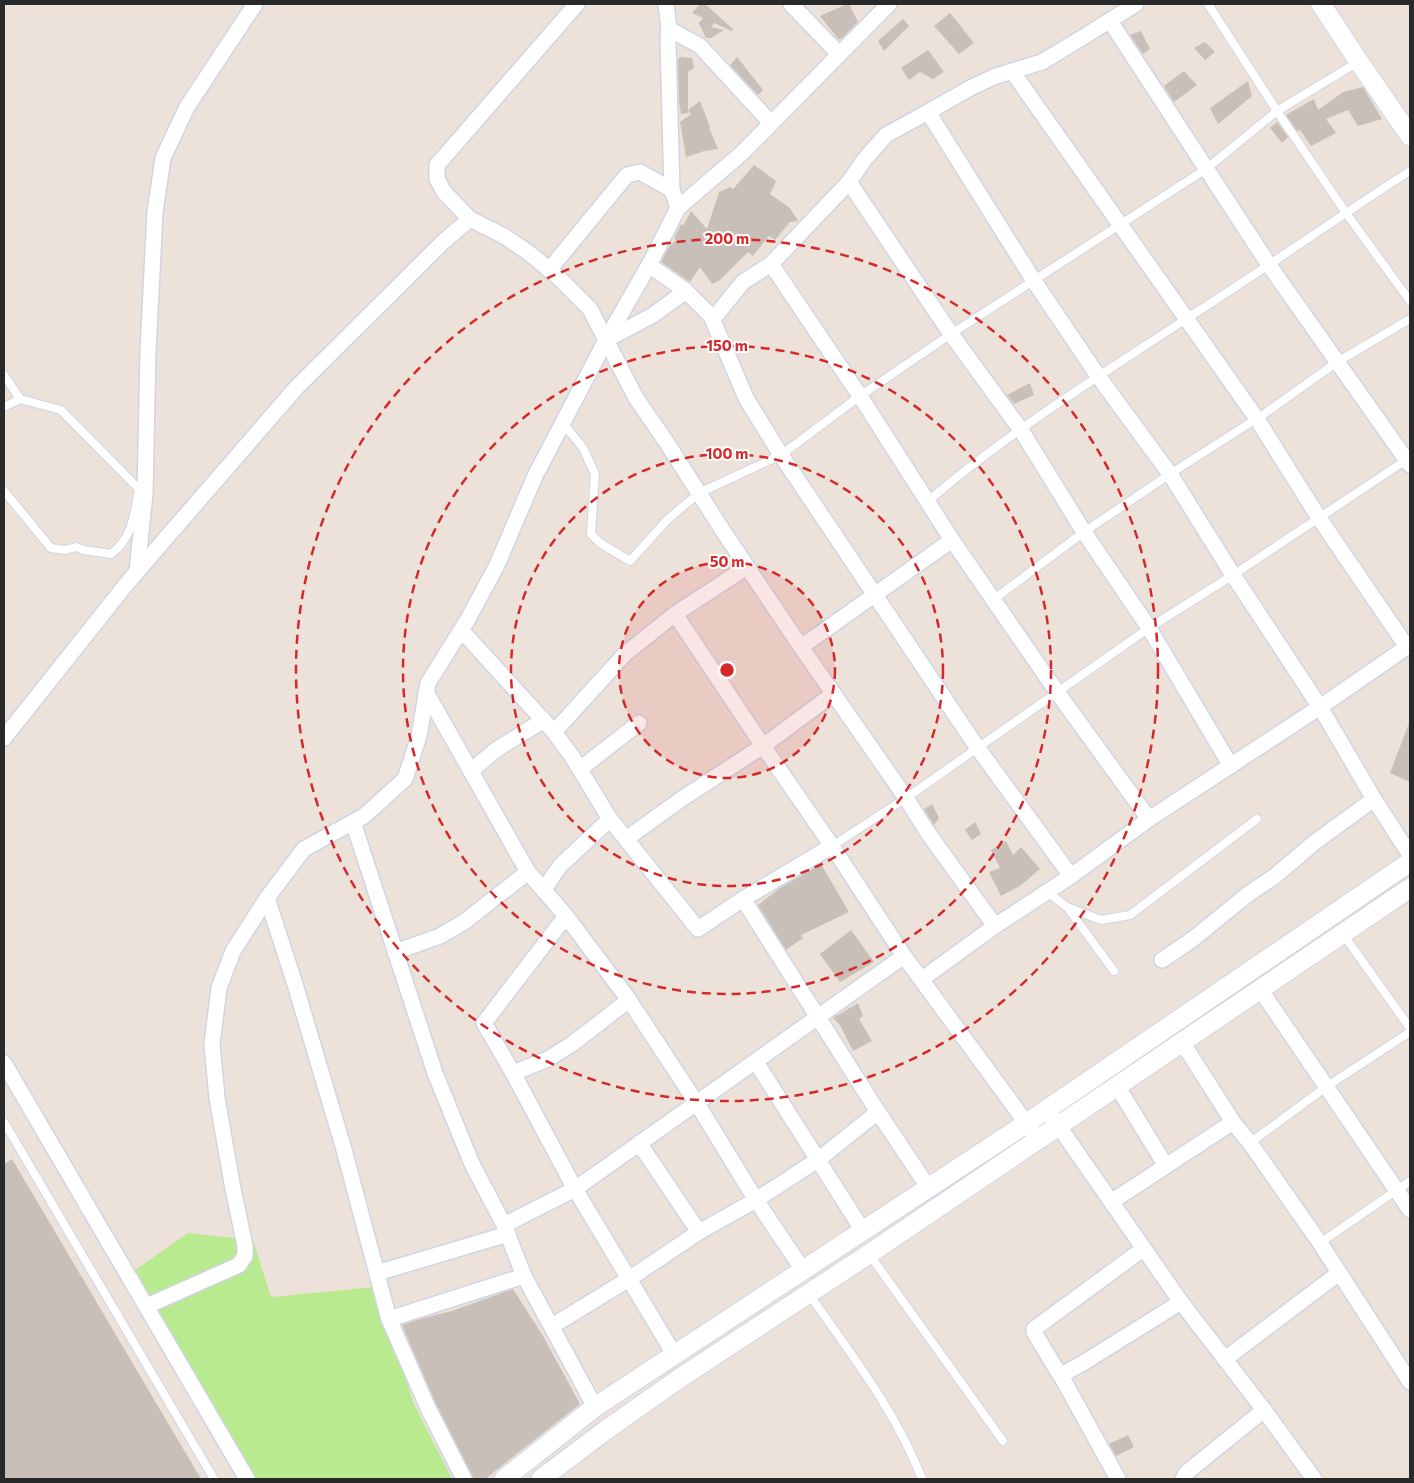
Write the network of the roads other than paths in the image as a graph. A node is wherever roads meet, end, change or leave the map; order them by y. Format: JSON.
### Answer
{"nodes":[{"id":1,"x":255,"y":4,"type":"edge"},
{"id":2,"x":577,"y":4,"type":"edge"},
{"id":3,"x":666,"y":4,"type":"edge"},
{"id":4,"x":792,"y":4,"type":"edge"},
{"id":5,"x":889,"y":4,"type":"edge"},
{"id":6,"x":1208,"y":4,"type":"edge"},
{"id":7,"x":1322,"y":4,"type":"edge"},
{"id":8,"x":1131,"y":5,"type":"edge"},
{"id":9,"x":1110,"y":21,"type":"junction"},
{"id":10,"x":669,"y":29,"type":"junction"},
{"id":11,"x":839,"y":54,"type":"junction"},
{"id":12,"x":1359,"y":62,"type":"junction"},
{"id":13,"x":1012,"y":70,"type":"junction"},
{"id":14,"x":1277,"y":111,"type":"junction"},
{"id":15,"x":928,"y":112,"type":"junction"},
{"id":16,"x":771,"y":123,"type":"junction"},
{"id":17,"x":1410,"y":136,"type":"edge"},
{"id":18,"x":1206,"y":169,"type":"junction"},
{"id":19,"x":1410,"y":171,"type":"edge"},
{"id":20,"x":849,"y":182,"type":"junction"},
{"id":21,"x":672,"y":190,"type":"junction"},
{"id":22,"x":678,"y":208,"type":"junction"},
{"id":23,"x":1346,"y":213,"type":"junction"},
{"id":24,"x":470,"y":219,"type":"junction"},
{"id":25,"x":1120,"y":224,"type":"junction"},
{"id":26,"x":771,"y":264,"type":"junction"},
{"id":27,"x":649,"y":265,"type":"junction"},
{"id":28,"x":1269,"y":265,"type":"junction"},
{"id":29,"x":549,"y":270,"type":"junction"},
{"id":30,"x":1034,"y":281,"type":"junction"},
{"id":31,"x":686,"y":291,"type":"junction"},
{"id":32,"x":1410,"y":300,"type":"edge"},
{"id":33,"x":711,"y":316,"type":"junction"},
{"id":34,"x":1410,"y":318,"type":"edge"},
{"id":35,"x":1186,"y":319,"type":"junction"},
{"id":36,"x":951,"y":334,"type":"junction"},
{"id":37,"x":606,"y":340,"type":"junction"},
{"id":38,"x":1338,"y":362,"type":"junction"},
{"id":39,"x":4,"y":375,"type":"edge"},
{"id":40,"x":1098,"y":376,"type":"junction"},
{"id":41,"x":860,"y":396,"type":"junction"},
{"id":42,"x":20,"y":399,"type":"junction"},
{"id":43,"x":4,"y":407,"type":"edge"},
{"id":44,"x":1257,"y":418,"type":"junction"},
{"id":45,"x":562,"y":422,"type":"junction"},
{"id":46,"x":1021,"y":430,"type":"junction"},
{"id":47,"x":781,"y":455,"type":"junction"},
{"id":48,"x":1409,"y":460,"type":"edge"},
{"id":49,"x":1170,"y":474,"type":"junction"},
{"id":50,"x":4,"y":491,"type":"edge"},
{"id":51,"x":142,"y":492,"type":"junction"},
{"id":52,"x":699,"y":493,"type":"junction"},
{"id":53,"x":927,"y":502,"type":"junction"},
{"id":54,"x":1319,"y":518,"type":"junction"},
{"id":55,"x":1084,"y":532,"type":"junction"},
{"id":56,"x":952,"y":540,"type":"junction"},
{"id":57,"x":747,"y":567,"type":"junction"},
{"id":58,"x":137,"y":571,"type":"junction"},
{"id":59,"x":1233,"y":575,"type":"junction"},
{"id":60,"x":875,"y":595,"type":"junction"},
{"id":61,"x":993,"y":600,"type":"junction"},
{"id":62,"x":675,"y":614,"type":"junction"},
{"id":63,"x":1149,"y":628,"type":"junction"},
{"id":64,"x":461,"y":630,"type":"junction"},
{"id":65,"x":1408,"y":646,"type":"edge"},
{"id":66,"x":801,"y":647,"type":"junction"},
{"id":67,"x":426,"y":692,"type":"junction"},
{"id":68,"x":1057,"y":692,"type":"junction"},
{"id":69,"x":834,"y":694,"type":"junction"},
{"id":70,"x":1320,"y":707,"type":"junction"},
{"id":71,"x":639,"y":723,"type":"dead end"},
{"id":72,"x":549,"y":726,"type":"junction"},
{"id":73,"x":4,"y":738,"type":"edge"},
{"id":74,"x":763,"y":746,"type":"junction"},
{"id":75,"x":977,"y":747,"type":"junction"},
{"id":76,"x":1231,"y":766,"type":"junction"},
{"id":77,"x":580,"y":769,"type":"junction"},
{"id":78,"x":471,"y":771,"type":"junction"},
{"id":79,"x":906,"y":798,"type":"junction"},
{"id":80,"x":1374,"y":799,"type":"junction"},
{"id":81,"x":610,"y":819,"type":"junction"},
{"id":82,"x":1149,"y":819,"type":"junction"},
{"id":83,"x":1257,"y":819,"type":"dead end"},
{"id":84,"x":353,"y":822,"type":"junction"},
{"id":85,"x":626,"y":839,"type":"junction"},
{"id":86,"x":832,"y":846,"type":"junction"},
{"id":87,"x":1410,"y":855,"type":"edge"},
{"id":88,"x":1410,"y":862,"type":"edge"},
{"id":89,"x":528,"y":872,"type":"junction"},
{"id":90,"x":1071,"y":876,"type":"junction"},
{"id":91,"x":1410,"y":888,"type":"edge"},
{"id":92,"x":544,"y":889,"type":"junction"},
{"id":93,"x":1047,"y":892,"type":"junction"},
{"id":94,"x":267,"y":898,"type":"junction"},
{"id":95,"x":742,"y":899,"type":"junction"},
{"id":96,"x":1067,"y":907,"type":"junction"},
{"id":97,"x":566,"y":916,"type":"junction"},
{"id":98,"x":995,"y":926,"type":"junction"},
{"id":99,"x":1343,"y":934,"type":"junction"},
{"id":100,"x":395,"y":952,"type":"junction"},
{"id":101,"x":904,"y":956,"type":"junction"},
{"id":102,"x":1162,"y":960,"type":"dead end"},
{"id":103,"x":1114,"y":971,"type":"dead end"},
{"id":104,"x":922,"y":979,"type":"junction"},
{"id":105,"x":1260,"y":989,"type":"junction"},
{"id":106,"x":629,"y":1000,"type":"junction"},
{"id":107,"x":818,"y":1016,"type":"junction"},
{"id":108,"x":1410,"y":1030,"type":"edge"},
{"id":109,"x":1182,"y":1042,"type":"junction"},
{"id":110,"x":756,"y":1062,"type":"junction"},
{"id":111,"x":4,"y":1063,"type":"edge"},
{"id":112,"x":513,"y":1073,"type":"junction"},
{"id":113,"x":1117,"y":1086,"type":"junction"},
{"id":114,"x":1326,"y":1087,"type":"junction"},
{"id":115,"x":696,"y":1102,"type":"junction"},
{"id":116,"x":1046,"y":1110,"type":"junction"},
{"id":117,"x":878,"y":1112,"type":"junction"},
{"id":118,"x":4,"y":1122,"type":"edge"},
{"id":119,"x":1233,"y":1122,"type":"junction"},
{"id":120,"x":1027,"y":1123,"type":"junction"},
{"id":121,"x":1058,"y":1126,"type":"junction"},
{"id":122,"x":1038,"y":1139,"type":"junction"},
{"id":123,"x":639,"y":1143,"type":"junction"},
{"id":124,"x":1250,"y":1143,"type":"junction"},
{"id":125,"x":819,"y":1159,"type":"junction"},
{"id":126,"x":1166,"y":1166,"type":"junction"},
{"id":127,"x":1404,"y":1186,"type":"edge"},
{"id":128,"x":928,"y":1188,"type":"junction"},
{"id":129,"x":575,"y":1189,"type":"junction"},
{"id":130,"x":756,"y":1200,"type":"junction"},
{"id":131,"x":1111,"y":1202,"type":"junction"},
{"id":132,"x":1410,"y":1210,"type":"edge"},
{"id":133,"x":506,"y":1230,"type":"junction"},
{"id":134,"x":863,"y":1231,"type":"junction"},
{"id":135,"x":700,"y":1232,"type":"junction"},
{"id":136,"x":1320,"y":1243,"type":"junction"},
{"id":137,"x":1144,"y":1248,"type":"junction"},
{"id":138,"x":869,"y":1254,"type":"junction"},
{"id":139,"x":803,"y":1270,"type":"junction"},
{"id":140,"x":377,"y":1273,"type":"junction"},
{"id":141,"x":1339,"y":1273,"type":"junction"},
{"id":142,"x":524,"y":1276,"type":"junction"},
{"id":143,"x":630,"y":1279,"type":"junction"},
{"id":144,"x":809,"y":1293,"type":"junction"},
{"id":145,"x":1182,"y":1302,"type":"junction"},
{"id":146,"x":147,"y":1306,"type":"junction"},
{"id":147,"x":389,"y":1318,"type":"junction"},
{"id":148,"x":552,"y":1326,"type":"junction"},
{"id":149,"x":674,"y":1354,"type":"junction"},
{"id":150,"x":1225,"y":1359,"type":"junction"},
{"id":151,"x":1060,"y":1374,"type":"junction"},
{"id":152,"x":1410,"y":1382,"type":"edge"},
{"id":153,"x":595,"y":1408,"type":"junction"},
{"id":154,"x":1264,"y":1410,"type":"junction"},
{"id":155,"x":1003,"y":1441,"type":"dead end"},
{"id":156,"x":524,"y":1473,"type":"edge"},
{"id":157,"x":214,"y":1479,"type":"edge"},
{"id":158,"x":247,"y":1479,"type":"edge"},
{"id":159,"x":464,"y":1479,"type":"edge"},
{"id":160,"x":504,"y":1479,"type":"edge"},
{"id":161,"x":540,"y":1479,"type":"edge"},
{"id":162,"x":922,"y":1479,"type":"edge"},
{"id":163,"x":1118,"y":1479,"type":"edge"},
{"id":164,"x":1183,"y":1479,"type":"edge"},
{"id":165,"x":1314,"y":1479,"type":"edge"}],
"edges":[{"from":1,"to":51,"type":"street"},
{"from":2,"to":24,"type":"street"},
{"from":3,"to":10,"type":"street"},
{"from":4,"to":11,"type":"street"},
{"from":5,"to":11,"type":"street"},
{"from":6,"to":14,"type":"lane"},
{"from":7,"to":12,"type":"street"},
{"from":8,"to":9,"type":"street"},
{"from":9,"to":13,"type":"street"},
{"from":9,"to":18,"type":"street"},
{"from":10,"to":16,"type":"street"},
{"from":10,"to":21,"type":"street"},
{"from":11,"to":16,"type":"street"},
{"from":12,"to":14,"type":"lane"},
{"from":12,"to":17,"type":"street"},
{"from":13,"to":15,"type":"street"},
{"from":13,"to":25,"type":"street"},
{"from":14,"to":18,"type":"lane"},
{"from":14,"to":23,"type":"lane"},
{"from":15,"to":20,"type":"street"},
{"from":15,"to":30,"type":"street"},
{"from":16,"to":22,"type":"street"},
{"from":18,"to":25,"type":"lane"},
{"from":18,"to":28,"type":"street"},
{"from":19,"to":23,"type":"lane"},
{"from":20,"to":26,"type":"street"},
{"from":20,"to":36,"type":"street"},
{"from":21,"to":22,"type":"street"},
{"from":21,"to":29,"type":"street"},
{"from":22,"to":27,"type":"street"},
{"from":23,"to":28,"type":"lane"},
{"from":23,"to":32,"type":"lane"},
{"from":24,"to":29,"type":"street"},
{"from":24,"to":58,"type":"street"},
{"from":25,"to":30,"type":"lane"},
{"from":25,"to":35,"type":"street"},
{"from":26,"to":33,"type":"street"},
{"from":26,"to":41,"type":"street"},
{"from":27,"to":31,"type":"street"},
{"from":27,"to":37,"type":"street"},
{"from":28,"to":35,"type":"lane"},
{"from":28,"to":38,"type":"street"},
{"from":29,"to":37,"type":"street"},
{"from":30,"to":36,"type":"lane"},
{"from":30,"to":40,"type":"street"},
{"from":31,"to":33,"type":"street"},
{"from":31,"to":37,"type":"street"},
{"from":33,"to":47,"type":"street"},
{"from":34,"to":38,"type":"lane"},
{"from":35,"to":40,"type":"lane"},
{"from":35,"to":44,"type":"street"},
{"from":36,"to":41,"type":"lane"},
{"from":36,"to":46,"type":"street"},
{"from":37,"to":45,"type":"street"},
{"from":37,"to":52,"type":"street"},
{"from":38,"to":44,"type":"lane"},
{"from":38,"to":48,"type":"street"},
{"from":39,"to":42,"type":"lane"},
{"from":40,"to":46,"type":"lane"},
{"from":40,"to":49,"type":"street"},
{"from":41,"to":47,"type":"lane"},
{"from":41,"to":53,"type":"street"},
{"from":42,"to":43,"type":"lane"},
{"from":42,"to":51,"type":"lane"},
{"from":44,"to":49,"type":"lane"},
{"from":44,"to":54,"type":"street"},
{"from":45,"to":52,"type":"lane"},
{"from":45,"to":64,"type":"street"},
{"from":46,"to":53,"type":"lane"},
{"from":46,"to":55,"type":"street"},
{"from":47,"to":52,"type":"lane"},
{"from":47,"to":60,"type":"street"},
{"from":48,"to":54,"type":"lane"},
{"from":49,"to":55,"type":"lane"},
{"from":49,"to":59,"type":"street"},
{"from":50,"to":51,"type":"lane"},
{"from":51,"to":58,"type":"street"},
{"from":52,"to":57,"type":"street"},
{"from":53,"to":56,"type":"street"},
{"from":54,"to":59,"type":"lane"},
{"from":54,"to":65,"type":"street"},
{"from":55,"to":61,"type":"lane"},
{"from":55,"to":63,"type":"street"},
{"from":56,"to":60,"type":"street"},
{"from":56,"to":61,"type":"street"},
{"from":57,"to":62,"type":"street"},
{"from":57,"to":66,"type":"street"},
{"from":58,"to":73,"type":"street"},
{"from":59,"to":63,"type":"lane"},
{"from":59,"to":70,"type":"street"},
{"from":60,"to":66,"type":"street"},
{"from":60,"to":75,"type":"street"},
{"from":61,"to":68,"type":"street"},
{"from":62,"to":72,"type":"street"},
{"from":62,"to":74,"type":"street"},
{"from":63,"to":68,"type":"lane"},
{"from":63,"to":76,"type":"street"},
{"from":64,"to":67,"type":"street"},
{"from":64,"to":72,"type":"street"},
{"from":65,"to":70,"type":"street"},
{"from":66,"to":69,"type":"street"},
{"from":67,"to":78,"type":"street"},
{"from":67,"to":84,"type":"street"},
{"from":68,"to":75,"type":"lane"},
{"from":68,"to":82,"type":"street"},
{"from":69,"to":74,"type":"street"},
{"from":69,"to":79,"type":"street"},
{"from":70,"to":76,"type":"street"},
{"from":70,"to":80,"type":"street"},
{"from":71,"to":77,"type":"street"},
{"from":72,"to":77,"type":"street"},
{"from":72,"to":78,"type":"street"},
{"from":74,"to":85,"type":"street"},
{"from":74,"to":86,"type":"street"},
{"from":75,"to":79,"type":"lane"},
{"from":75,"to":90,"type":"street"},
{"from":76,"to":82,"type":"street"},
{"from":77,"to":81,"type":"street"},
{"from":78,"to":89,"type":"street"},
{"from":79,"to":86,"type":"lane"},
{"from":79,"to":98,"type":"street"},
{"from":80,"to":87,"type":"street"},
{"from":80,"to":102,"type":"street"},
{"from":81,"to":85,"type":"street"},
{"from":81,"to":92,"type":"street"},
{"from":82,"to":90,"type":"street"},
{"from":83,"to":96,"type":"lane"},
{"from":84,"to":94,"type":"street"},
{"from":84,"to":100,"type":"street"},
{"from":85,"to":95,"type":"street"},
{"from":86,"to":95,"type":"street"},
{"from":86,"to":101,"type":"street"},
{"from":88,"to":116,"type":"street"},
{"from":89,"to":92,"type":"street"},
{"from":89,"to":100,"type":"street"},
{"from":90,"to":93,"type":"street"},
{"from":91,"to":99,"type":"street"},
{"from":92,"to":97,"type":"street"},
{"from":93,"to":96,"type":"lane"},
{"from":93,"to":98,"type":"street"},
{"from":94,"to":140,"type":"street"},
{"from":94,"to":146,"type":"street"},
{"from":95,"to":107,"type":"street"},
{"from":96,"to":103,"type":"lane"},
{"from":97,"to":106,"type":"street"},
{"from":97,"to":112,"type":"street"},
{"from":98,"to":104,"type":"street"},
{"from":99,"to":105,"type":"street"},
{"from":99,"to":108,"type":"lane"},
{"from":100,"to":133,"type":"street"},
{"from":101,"to":104,"type":"street"},
{"from":101,"to":107,"type":"street"},
{"from":104,"to":120,"type":"street"},
{"from":105,"to":109,"type":"street"},
{"from":105,"to":114,"type":"street"},
{"from":106,"to":112,"type":"street"},
{"from":106,"to":115,"type":"street"},
{"from":107,"to":110,"type":"street"},
{"from":107,"to":117,"type":"street"},
{"from":108,"to":114,"type":"lane"},
{"from":109,"to":113,"type":"street"},
{"from":109,"to":119,"type":"street"},
{"from":110,"to":115,"type":"street"},
{"from":110,"to":125,"type":"street"},
{"from":111,"to":146,"type":"street"},
{"from":112,"to":129,"type":"street"},
{"from":113,"to":121,"type":"street"},
{"from":113,"to":126,"type":"street"},
{"from":114,"to":124,"type":"lane"},
{"from":114,"to":127,"type":"street"},
{"from":115,"to":123,"type":"street"},
{"from":115,"to":130,"type":"street"},
{"from":116,"to":120,"type":"street"},
{"from":116,"to":121,"type":"street"},
{"from":117,"to":125,"type":"street"},
{"from":117,"to":128,"type":"street"},
{"from":118,"to":157,"type":"lane"},
{"from":119,"to":124,"type":"street"},
{"from":119,"to":126,"type":"street"},
{"from":120,"to":122,"type":"street"},
{"from":120,"to":128,"type":"street"},
{"from":121,"to":122,"type":"street"},
{"from":121,"to":131,"type":"street"},
{"from":122,"to":138,"type":"street"},
{"from":123,"to":129,"type":"street"},
{"from":123,"to":135,"type":"street"},
{"from":124,"to":136,"type":"street"},
{"from":125,"to":130,"type":"street"},
{"from":125,"to":134,"type":"street"},
{"from":126,"to":131,"type":"street"},
{"from":127,"to":132,"type":"street"},
{"from":127,"to":136,"type":"lane"},
{"from":128,"to":134,"type":"street"},
{"from":129,"to":133,"type":"street"},
{"from":129,"to":143,"type":"street"},
{"from":130,"to":135,"type":"street"},
{"from":130,"to":139,"type":"street"},
{"from":131,"to":137,"type":"street"},
{"from":133,"to":140,"type":"street"},
{"from":133,"to":142,"type":"street"},
{"from":134,"to":139,"type":"street"},
{"from":135,"to":143,"type":"street"},
{"from":136,"to":141,"type":"street"},
{"from":137,"to":145,"type":"street"},
{"from":137,"to":151,"type":"street"},
{"from":138,"to":144,"type":"street"},
{"from":138,"to":155,"type":"lane"},
{"from":139,"to":149,"type":"street"},
{"from":140,"to":147,"type":"street"},
{"from":141,"to":150,"type":"street"},
{"from":141,"to":152,"type":"street"},
{"from":142,"to":147,"type":"street"},
{"from":142,"to":148,"type":"street"},
{"from":143,"to":148,"type":"street"},
{"from":143,"to":149,"type":"street"},
{"from":144,"to":161,"type":"street"},
{"from":144,"to":162,"type":"lane"},
{"from":145,"to":150,"type":"street"},
{"from":145,"to":151,"type":"street"},
{"from":146,"to":158,"type":"street"},
{"from":147,"to":159,"type":"street"},
{"from":148,"to":153,"type":"street"},
{"from":149,"to":153,"type":"street"},
{"from":150,"to":154,"type":"street"},
{"from":151,"to":163,"type":"street"},
{"from":153,"to":156,"type":"street"},
{"from":154,"to":164,"type":"street"},
{"from":154,"to":165,"type":"street"},
{"from":156,"to":160,"type":"street"}]}
